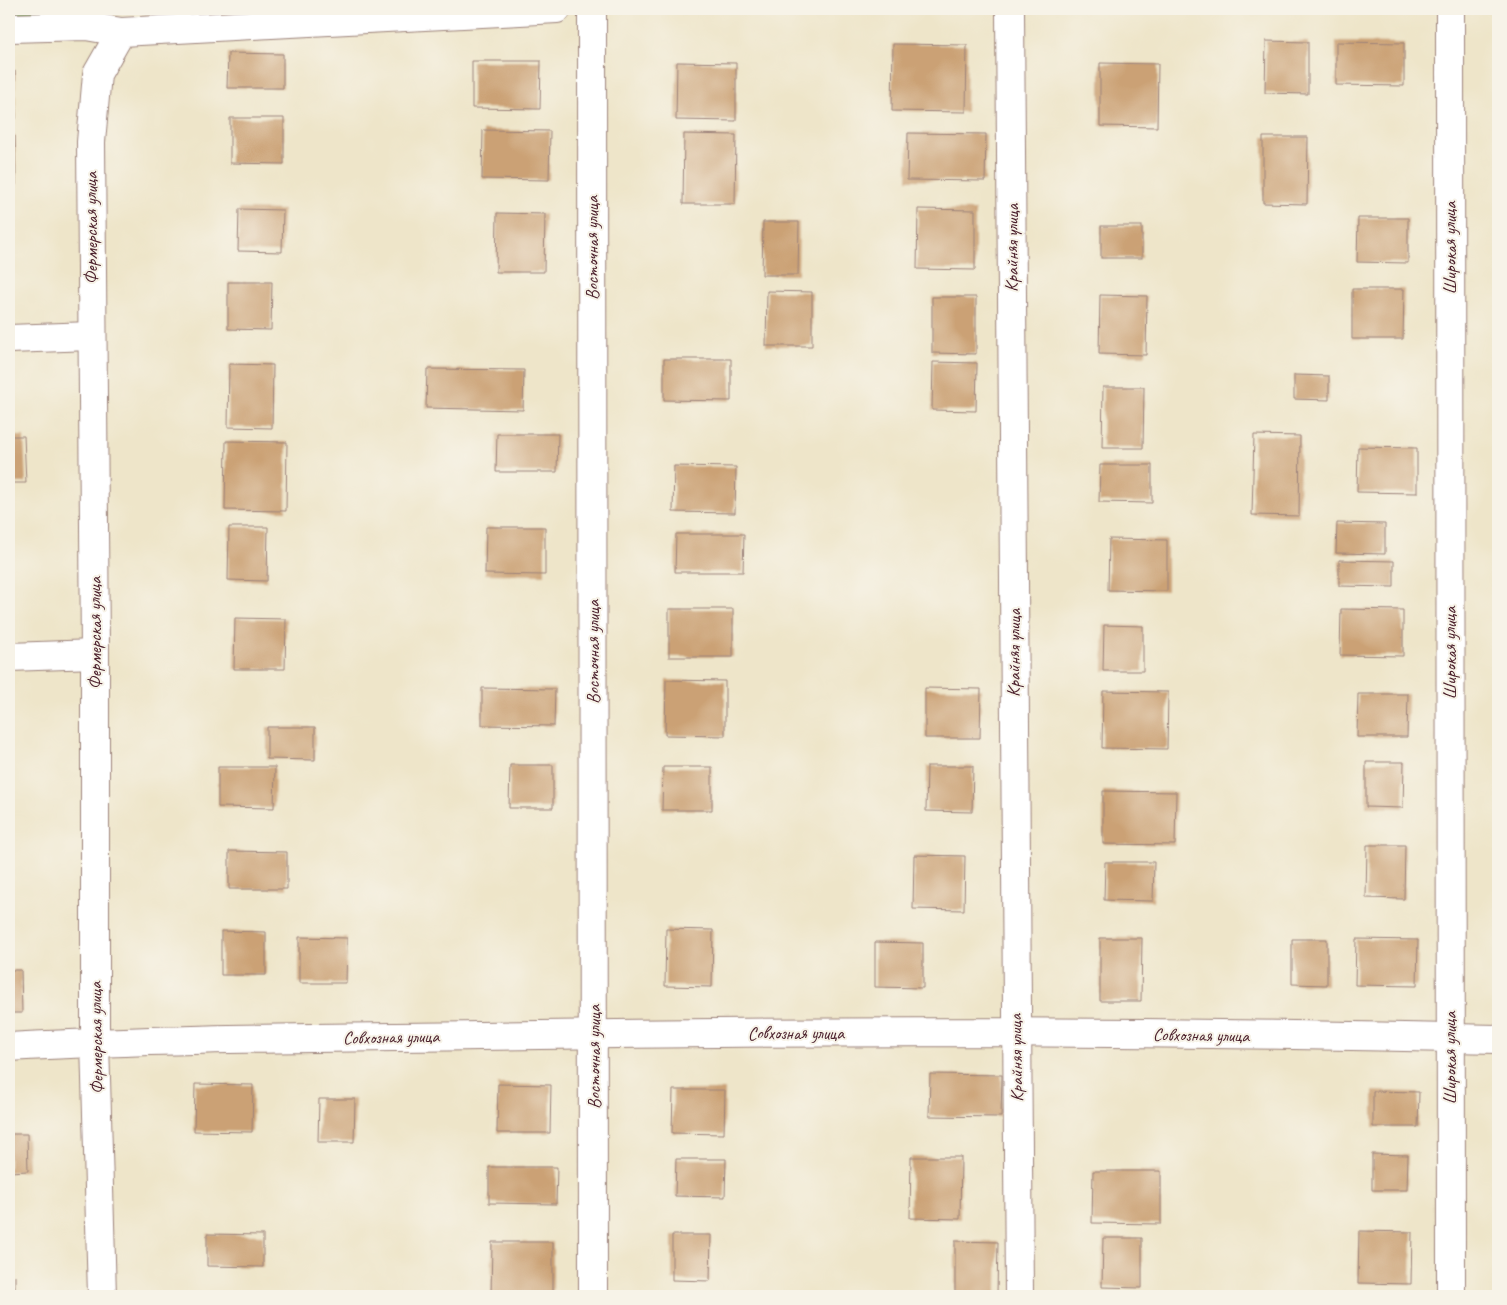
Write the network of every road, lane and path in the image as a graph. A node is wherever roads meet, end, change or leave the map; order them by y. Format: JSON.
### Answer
{"nodes":[{"id":1,"x":557,"y":9,"type":"edge"},
{"id":2,"x":592,"y":9,"type":"edge"},
{"id":3,"x":1010,"y":9,"type":"edge"},
{"id":4,"x":1450,"y":9,"type":"edge"},
{"id":5,"x":213,"y":18,"type":"edge"},
{"id":6,"x":9,"y":28,"type":"edge"},
{"id":7,"x":121,"y":32,"type":"junction"},
{"id":8,"x":92,"y":336,"type":"junction"},
{"id":9,"x":9,"y":339,"type":"edge"},
{"id":10,"x":95,"y":654,"type":"junction"},
{"id":11,"x":9,"y":657,"type":"edge"},
{"id":12,"x":1016,"y":1032,"type":"junction"},
{"id":13,"x":594,"y":1034,"type":"junction"},
{"id":14,"x":1450,"y":1038,"type":"junction"},
{"id":15,"x":1498,"y":1039,"type":"edge"},
{"id":16,"x":95,"y":1042,"type":"junction"},
{"id":17,"x":9,"y":1047,"type":"edge"},
{"id":18,"x":102,"y":1296,"type":"edge"},
{"id":19,"x":594,"y":1296,"type":"edge"},
{"id":20,"x":1018,"y":1296,"type":"edge"},
{"id":21,"x":1451,"y":1296,"type":"edge"}],
"edges":[{"from":1,"to":5,"type":"street"},
{"from":2,"to":13,"type":"street","name":"Восточная улица"},
{"from":3,"to":12,"type":"street","name":"Крайняя улица"},
{"from":4,"to":14,"type":"street","name":"Широкая улица"},
{"from":5,"to":7,"type":"street"},
{"from":6,"to":7,"type":"street"},
{"from":7,"to":8,"type":"street","name":"Фермерская улица"},
{"from":8,"to":9,"type":"street"},
{"from":8,"to":10,"type":"street","name":"Фермерская улица"},
{"from":10,"to":11,"type":"street"},
{"from":10,"to":16,"type":"street","name":"Фермерская улица"},
{"from":12,"to":13,"type":"street","name":"Совхозная улица"},
{"from":12,"to":14,"type":"street","name":"Совхозная улица"},
{"from":12,"to":20,"type":"street","name":"Крайняя улица"},
{"from":13,"to":16,"type":"street","name":"Совхозная улица"},
{"from":13,"to":19,"type":"street","name":"Восточная улица"},
{"from":14,"to":15,"type":"street","name":"Совхозная улица"},
{"from":14,"to":21,"type":"street","name":"Широкая улица"},
{"from":16,"to":17,"type":"street","name":"Совхозная улица"},
{"from":16,"to":18,"type":"street","name":"Фермерская улица"}]}
